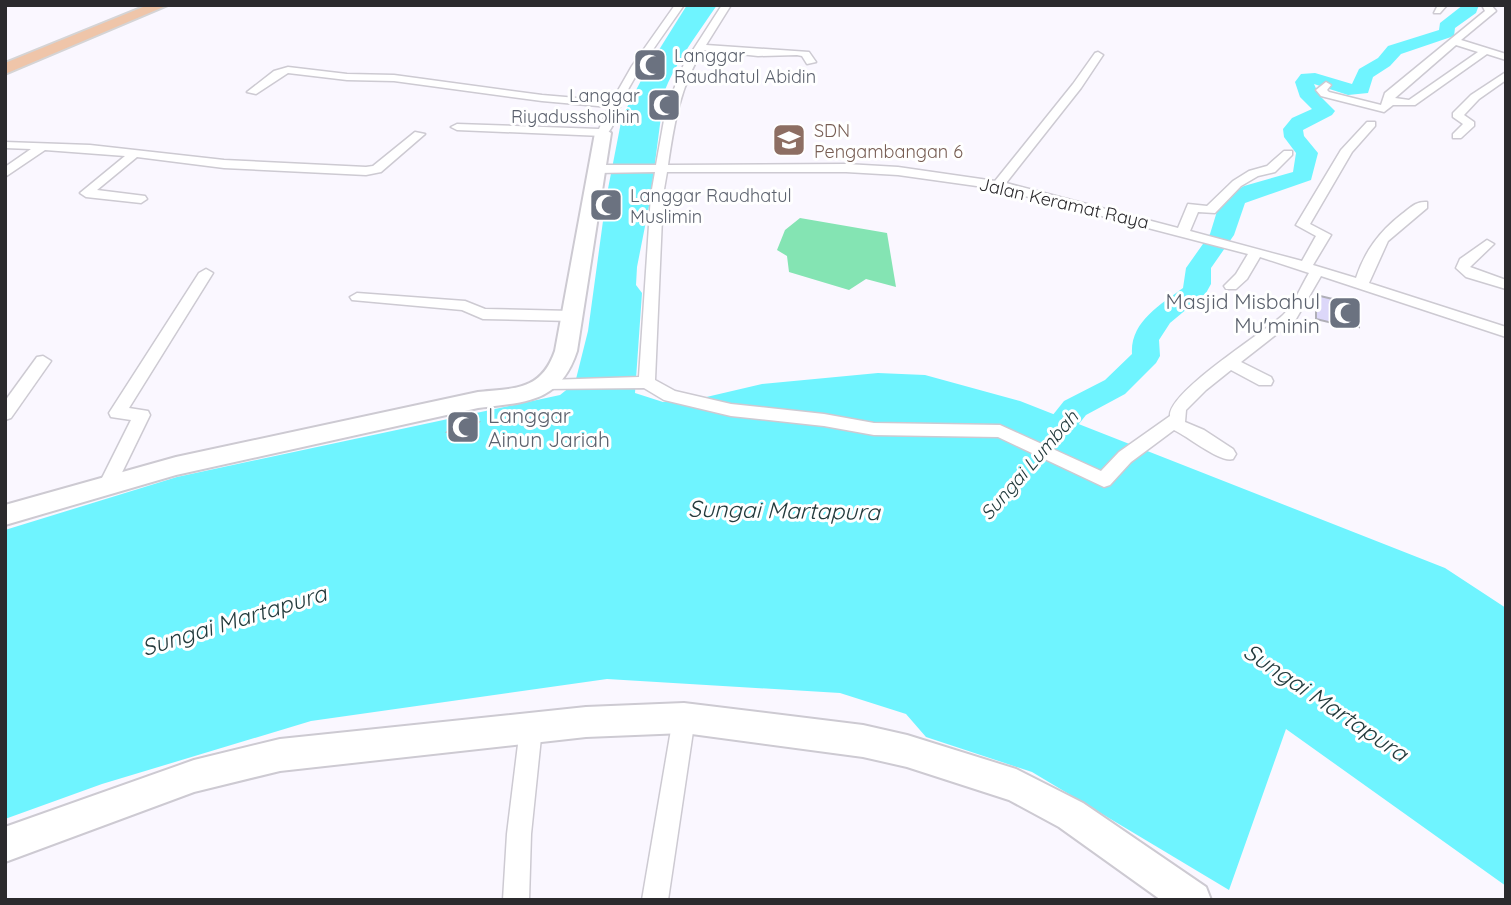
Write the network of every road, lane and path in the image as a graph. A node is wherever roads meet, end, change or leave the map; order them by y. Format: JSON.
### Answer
{"nodes":[{"id":1,"x":161,"y":5,"type":"edge"},
{"id":2,"x":680,"y":5,"type":"edge"},
{"id":3,"x":727,"y":5,"type":"edge"},
{"id":4,"x":1482,"y":6,"type":"edge"},
{"id":5,"x":1456,"y":42,"type":"junction"},
{"id":6,"x":699,"y":47,"type":"junction"},
{"id":7,"x":1485,"y":51,"type":"junction"},
{"id":8,"x":1098,"y":55,"type":"dead end"},
{"id":9,"x":1506,"y":57,"type":"edge"},
{"id":10,"x":811,"y":62,"type":"dead end"},
{"id":11,"x":5,"y":69,"type":"edge"},
{"id":12,"x":1506,"y":75,"type":"edge"},
{"id":13,"x":1326,"y":85,"type":"dead end"},
{"id":14,"x":251,"y":92,"type":"dead end"},
{"id":15,"x":613,"y":104,"type":"junction"},
{"id":16,"x":1381,"y":112,"type":"junction"},
{"id":17,"x":457,"y":127,"type":"dead end"},
{"id":18,"x":603,"y":132,"type":"junction"},
{"id":19,"x":419,"y":134,"type":"dead end"},
{"id":20,"x":1457,"y":136,"type":"dead end"},
{"id":21,"x":5,"y":145,"type":"edge"},
{"id":22,"x":43,"y":146,"type":"junction"},
{"id":23,"x":135,"y":153,"type":"junction"},
{"id":24,"x":1288,"y":153,"type":"dead end"},
{"id":25,"x":659,"y":168,"type":"junction"},
{"id":26,"x":602,"y":169,"type":"junction"},
{"id":27,"x":5,"y":173,"type":"edge"},
{"id":28,"x":998,"y":185,"type":"junction"},
{"id":29,"x":141,"y":199,"type":"dead end"},
{"id":30,"x":1422,"y":205,"type":"dead end"},
{"id":31,"x":1183,"y":232,"type":"junction"},
{"id":32,"x":1487,"y":244,"type":"dead end"},
{"id":33,"x":1256,"y":252,"type":"junction"},
{"id":34,"x":1311,"y":269,"type":"junction"},
{"id":35,"x":206,"y":273,"type":"dead end"},
{"id":36,"x":1361,"y":284,"type":"junction"},
{"id":37,"x":1506,"y":285,"type":"edge"},
{"id":38,"x":1231,"y":286,"type":"dead end"},
{"id":39,"x":357,"y":298,"type":"dead end"},
{"id":40,"x":572,"y":316,"type":"junction"},
{"id":41,"x":1506,"y":332,"type":"edge"},
{"id":42,"x":43,"y":360,"type":"dead end"},
{"id":43,"x":1231,"y":364,"type":"junction"},
{"id":44,"x":1265,"y":381,"type":"dead end"},
{"id":45,"x":645,"y":382,"type":"junction"},
{"id":46,"x":559,"y":385,"type":"junction"},
{"id":47,"x":5,"y":414,"type":"edge"},
{"id":48,"x":1173,"y":423,"type":"junction"},
{"id":49,"x":1227,"y":454,"type":"dead end"},
{"id":50,"x":107,"y":486,"type":"junction"},
{"id":51,"x":5,"y":515,"type":"edge"},
{"id":52,"x":684,"y":718,"type":"junction"},
{"id":53,"x":531,"y":728,"type":"junction"},
{"id":54,"x":5,"y":845,"type":"edge"},
{"id":55,"x":516,"y":900,"type":"edge"},
{"id":56,"x":655,"y":900,"type":"edge"},
{"id":57,"x":1193,"y":900,"type":"edge"}],
"edges":[{"from":1,"to":11,"type":"main road"},
{"from":2,"to":15,"type":"street"},
{"from":3,"to":6,"type":"street"},
{"from":4,"to":5,"type":"street"},
{"from":5,"to":7,"type":"street"},
{"from":5,"to":16,"type":"street"},
{"from":6,"to":10,"type":"street"},
{"from":6,"to":25,"type":"street"},
{"from":7,"to":9,"type":"street"},
{"from":7,"to":16,"type":"street"},
{"from":8,"to":28,"type":"street"},
{"from":12,"to":20,"type":"street"},
{"from":13,"to":16,"type":"street"},
{"from":14,"to":15,"type":"street"},
{"from":15,"to":18,"type":"street"},
{"from":16,"to":34,"type":"street"},
{"from":17,"to":18,"type":"street"},
{"from":18,"to":26,"type":"street"},
{"from":19,"to":23,"type":"street"},
{"from":21,"to":22,"type":"street"},
{"from":22,"to":23,"type":"street"},
{"from":22,"to":27,"type":"street"},
{"from":23,"to":29,"type":"street"},
{"from":24,"to":31,"type":"street"},
{"from":25,"to":26,"type":"street","name":"Jalan Keramat Raya"},
{"from":25,"to":28,"type":"street","name":"Jalan Keramat Raya"},
{"from":25,"to":45,"type":"street"},
{"from":26,"to":40,"type":"street"},
{"from":28,"to":31,"type":"street","name":"Jalan Keramat Raya"},
{"from":30,"to":36,"type":"street"},
{"from":31,"to":33,"type":"street","name":"Jalan Keramat Raya"},
{"from":32,"to":37,"type":"street"},
{"from":33,"to":34,"type":"street","name":"Jalan Keramat Raya"},
{"from":33,"to":38,"type":"street"},
{"from":34,"to":36,"type":"street","name":"Jalan Keramat Raya"},
{"from":34,"to":43,"type":"street"},
{"from":35,"to":50,"type":"street"},
{"from":36,"to":41,"type":"street","name":"Jalan Keramat Raya"},
{"from":39,"to":40,"type":"street"},
{"from":40,"to":46,"type":"street"},
{"from":42,"to":47,"type":"street"},
{"from":43,"to":44,"type":"street"},
{"from":43,"to":48,"type":"street"},
{"from":45,"to":46,"type":"street"},
{"from":45,"to":48,"type":"street"},
{"from":46,"to":50,"type":"street"},
{"from":48,"to":49,"type":"street"},
{"from":50,"to":51,"type":"street"},
{"from":52,"to":53,"type":"street"},
{"from":52,"to":56,"type":"street"},
{"from":52,"to":57,"type":"street"},
{"from":53,"to":54,"type":"street"},
{"from":53,"to":55,"type":"street"}]}
